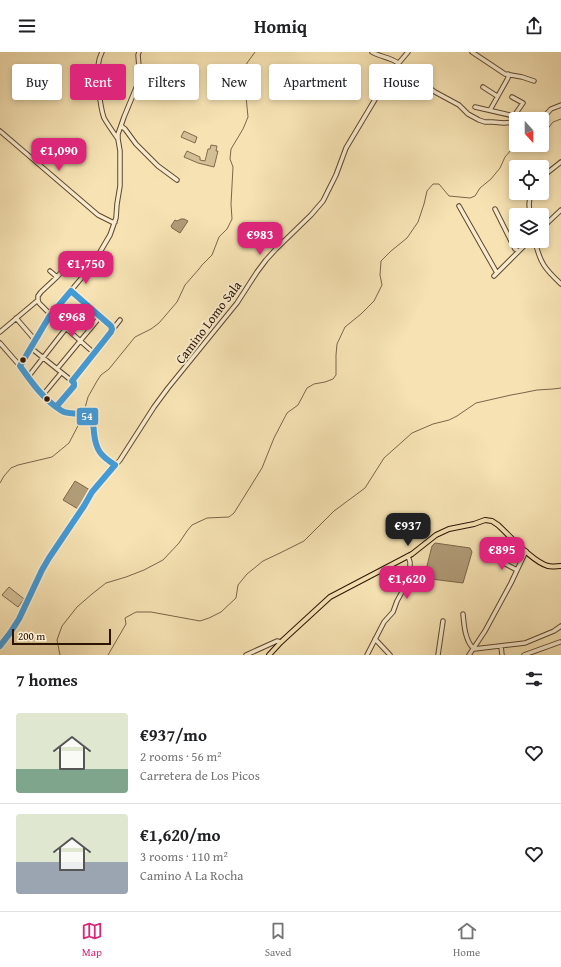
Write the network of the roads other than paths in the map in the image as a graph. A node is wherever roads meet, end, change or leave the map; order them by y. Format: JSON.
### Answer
{"nodes":[{"id":1,"x":102,"y":52,"type":"edge"},
{"id":2,"x":139,"y":52,"type":"edge"},
{"id":3,"x":372,"y":52,"type":"edge"},
{"id":4,"x":408,"y":52,"type":"edge"},
{"id":5,"x":472,"y":52,"type":"edge"},
{"id":6,"x":398,"y":64,"type":"joint"},
{"id":7,"x":508,"y":74,"type":"junction"},
{"id":8,"x":534,"y":81,"type":"dead end"},
{"id":9,"x":483,"y":87,"type":"dead end"},
{"id":10,"x":433,"y":90,"type":"edge"},
{"id":11,"x":497,"y":96,"type":"junction"},
{"id":12,"x":512,"y":97,"type":"dead end"},
{"id":13,"x":375,"y":100,"type":"edge"},
{"id":14,"x":561,"y":105,"type":"edge"},
{"id":15,"x":475,"y":107,"type":"dead end"},
{"id":16,"x":490,"y":110,"type":"junction"},
{"id":17,"x":549,"y":112,"type":"edge"},
{"id":18,"x":509,"y":123,"type":"edge"},
{"id":19,"x":121,"y":126,"type":"junction"},
{"id":20,"x":0,"y":131,"type":"edge"},
{"id":21,"x":118,"y":139,"type":"junction"},
{"id":22,"x":561,"y":162,"type":"edge"},
{"id":23,"x":549,"y":171,"type":"edge"},
{"id":24,"x":177,"y":180,"type":"dead end"},
{"id":25,"x":459,"y":206,"type":"dead end"},
{"id":26,"x":494,"y":209,"type":"dead end"},
{"id":27,"x":561,"y":210,"type":"edge"},
{"id":28,"x":549,"y":221,"type":"edge"},
{"id":29,"x":115,"y":222,"type":"junction"},
{"id":30,"x":522,"y":248,"type":"edge"},
{"id":31,"x":536,"y":248,"type":"edge"},
{"id":32,"x":519,"y":251,"type":"junction"},
{"id":33,"x":89,"y":268,"type":"junction"},
{"id":34,"x":50,"y":271,"type":"dead end"},
{"id":35,"x":498,"y":273,"type":"junction"},
{"id":36,"x":494,"y":276,"type":"dead end"},
{"id":37,"x":57,"y":277,"type":"junction"},
{"id":38,"x":561,"y":284,"type":"edge"},
{"id":39,"x":71,"y":291,"type":"junction"},
{"id":40,"x":38,"y":300,"type":"junction"},
{"id":41,"x":85,"y":304,"type":"junction"},
{"id":42,"x":51,"y":315,"type":"junction"},
{"id":43,"x":100,"y":317,"type":"junction"},
{"id":44,"x":16,"y":318,"type":"junction"},
{"id":45,"x":120,"y":320,"type":"dead end"},
{"id":46,"x":66,"y":328,"type":"junction"},
{"id":47,"x":112,"y":329,"type":"junction"},
{"id":48,"x":0,"y":332,"type":"edge"},
{"id":49,"x":35,"y":340,"type":"junction"},
{"id":50,"x":80,"y":341,"type":"junction"},
{"id":51,"x":0,"y":343,"type":"edge"},
{"id":52,"x":31,"y":348,"type":"junction"},
{"id":53,"x":94,"y":353,"type":"junction"},
{"id":54,"x":43,"y":358,"type":"junction"},
{"id":55,"x":20,"y":366,"type":"junction"},
{"id":56,"x":57,"y":369,"type":"junction"},
{"id":57,"x":61,"y":372,"type":"junction"},
{"id":58,"x":28,"y":377,"type":"junction"},
{"id":59,"x":72,"y":381,"type":"junction"},
{"id":60,"x":42,"y":396,"type":"junction"},
{"id":61,"x":56,"y":407,"type":"junction"},
{"id":62,"x":115,"y":465,"type":"junction"},
{"id":63,"x":526,"y":552,"type":"junction"},
{"id":64,"x":408,"y":556,"type":"junction"},
{"id":65,"x":494,"y":558,"type":"dead end"},
{"id":66,"x":561,"y":566,"type":"edge"},
{"id":67,"x":517,"y":570,"type":"junction"},
{"id":68,"x":463,"y":614,"type":"dead end"},
{"id":69,"x":443,"y":621,"type":"dead end"},
{"id":70,"x":561,"y":626,"type":"edge"},
{"id":71,"x":375,"y":639,"type":"junction"},
{"id":72,"x":281,"y":642,"type":"junction"},
{"id":73,"x":560,"y":642,"type":"dead end"},
{"id":74,"x":0,"y":646,"type":"edge"},
{"id":75,"x":501,"y":646,"type":"junction"},
{"id":76,"x":474,"y":649,"type":"junction"},
{"id":77,"x":246,"y":655,"type":"edge"},
{"id":78,"x":269,"y":655,"type":"edge"},
{"id":79,"x":367,"y":655,"type":"edge"},
{"id":80,"x":390,"y":655,"type":"edge"},
{"id":81,"x":438,"y":655,"type":"edge"},
{"id":82,"x":470,"y":655,"type":"edge"},
{"id":83,"x":502,"y":655,"type":"edge"},
{"id":84,"x":524,"y":655,"type":"edge"}],
"edges":[{"from":1,"to":21,"type":"street"},
{"from":2,"to":19,"type":"street"},
{"from":3,"to":6,"type":"street"},
{"from":4,"to":6,"type":"street","name":"Camino Lomo Sala"},
{"from":5,"to":7,"type":"street"},
{"from":7,"to":8,"type":"street"},
{"from":7,"to":11,"type":"street"},
{"from":9,"to":11,"type":"street"},
{"from":10,"to":18,"type":"street"},
{"from":11,"to":16,"type":"street"},
{"from":12,"to":16,"type":"street"},
{"from":13,"to":62,"type":"street","name":"Camino Lomo Sala"},
{"from":14,"to":17,"type":"street"},
{"from":15,"to":16,"type":"street"},
{"from":19,"to":21,"type":"street"},
{"from":19,"to":24,"type":"street"},
{"from":20,"to":29,"type":"street"},
{"from":21,"to":29,"type":"street"},
{"from":22,"to":23,"type":"street"},
{"from":25,"to":35,"type":"street"},
{"from":26,"to":32,"type":"street"},
{"from":27,"to":28,"type":"street"},
{"from":29,"to":33,"type":"street"},
{"from":30,"to":32,"type":"street"},
{"from":31,"to":38,"type":"street"},
{"from":32,"to":35,"type":"street"},
{"from":33,"to":37,"type":"street"},
{"from":33,"to":39,"type":"street"},
{"from":34,"to":37,"type":"street"},
{"from":35,"to":36,"type":"street"},
{"from":37,"to":40,"type":"street"},
{"from":39,"to":41,"type":"street"},
{"from":39,"to":42,"type":"street"},
{"from":40,"to":42,"type":"street"},
{"from":40,"to":44,"type":"street"},
{"from":41,"to":43,"type":"street"},
{"from":41,"to":46,"type":"street"},
{"from":42,"to":46,"type":"street"},
{"from":42,"to":49,"type":"street"},
{"from":43,"to":47,"type":"street"},
{"from":43,"to":50,"type":"street"},
{"from":44,"to":48,"type":"street"},
{"from":44,"to":49,"type":"street"},
{"from":45,"to":47,"type":"street"},
{"from":46,"to":50,"type":"street"},
{"from":46,"to":54,"type":"street"},
{"from":47,"to":53,"type":"street"},
{"from":49,"to":52,"type":"street"},
{"from":50,"to":53,"type":"street"},
{"from":50,"to":56,"type":"street"},
{"from":51,"to":55,"type":"street"},
{"from":52,"to":54,"type":"street"},
{"from":52,"to":55,"type":"street"},
{"from":53,"to":59,"type":"street"},
{"from":54,"to":56,"type":"street"},
{"from":54,"to":58,"type":"street"},
{"from":55,"to":58,"type":"street"},
{"from":56,"to":57,"type":"street"},
{"from":57,"to":59,"type":"street"},
{"from":57,"to":60,"type":"street"},
{"from":58,"to":60,"type":"street"},
{"from":59,"to":61,"type":"street"},
{"from":60,"to":61,"type":"street"},
{"from":61,"to":62,"type":"street"},
{"from":62,"to":74,"type":"street","name":"Camino Lomo Sala"},
{"from":63,"to":64,"type":"main road"},
{"from":63,"to":66,"type":"main road"},
{"from":63,"to":67,"type":"street"},
{"from":64,"to":71,"type":"street"},
{"from":64,"to":72,"type":"main road"},
{"from":65,"to":67,"type":"street"},
{"from":67,"to":76,"type":"street"},
{"from":68,"to":76,"type":"street"},
{"from":69,"to":81,"type":"street"},
{"from":70,"to":75,"type":"street"},
{"from":71,"to":79,"type":"street"},
{"from":71,"to":80,"type":"street"},
{"from":72,"to":77,"type":"street"},
{"from":72,"to":78,"type":"main road"},
{"from":73,"to":84,"type":"street"},
{"from":75,"to":76,"type":"street"},
{"from":75,"to":83,"type":"street"},
{"from":76,"to":82,"type":"street"}]}
